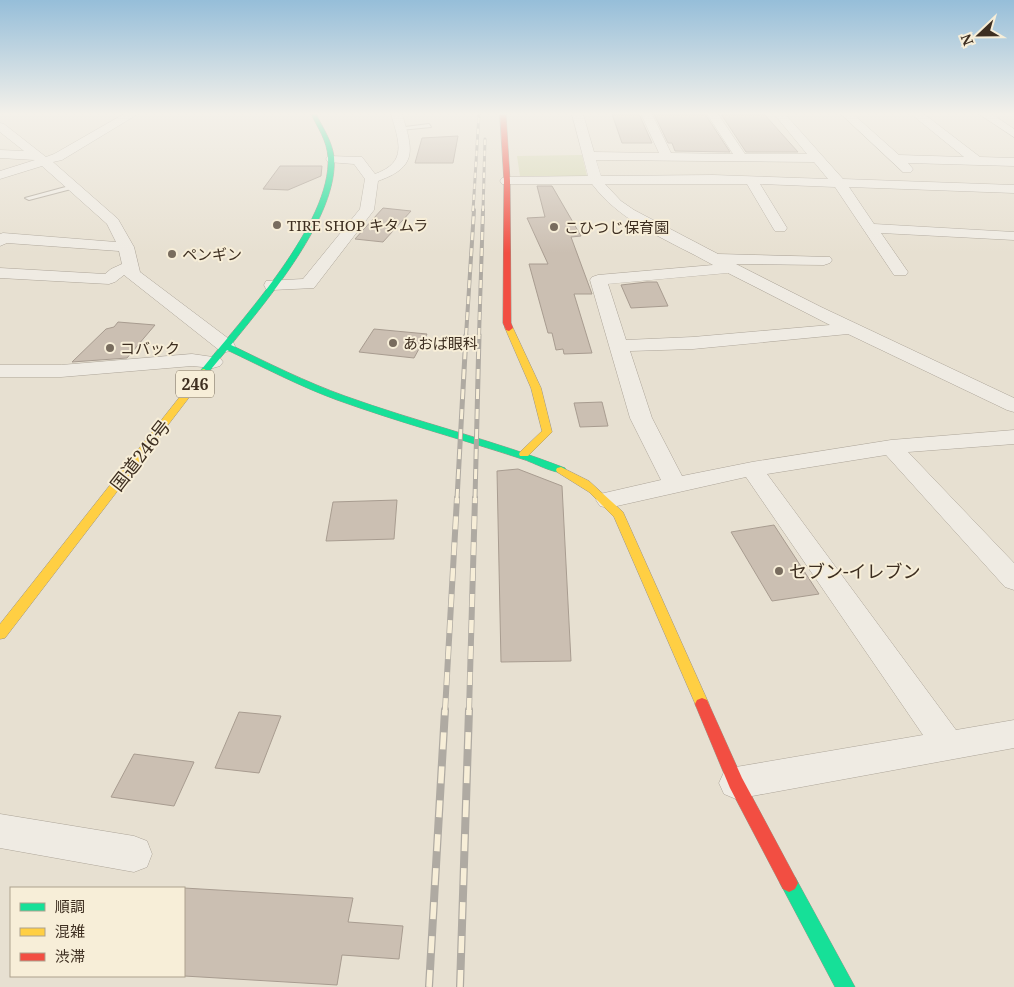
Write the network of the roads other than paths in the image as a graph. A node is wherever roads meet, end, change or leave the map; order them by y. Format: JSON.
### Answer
{"nodes":[{"id":1,"x":35,"y":160,"type":"edge"},
{"id":2,"x":42,"y":160,"type":"edge"},
{"id":3,"x":332,"y":160,"type":"edge"},
{"id":4,"x":358,"y":160,"type":"edge"},
{"id":5,"x":403,"y":160,"type":"edge"},
{"id":6,"x":505,"y":160,"type":"edge"},
{"id":7,"x":590,"y":160,"type":"edge"},
{"id":8,"x":819,"y":160,"type":"edge"},
{"id":9,"x":897,"y":160,"type":"edge"},
{"id":10,"x":925,"y":160,"type":"edge"},
{"id":11,"x":975,"y":160,"type":"edge"},
{"id":12,"x":978,"y":162,"type":"junction"},
{"id":13,"x":1014,"y":162,"type":"edge"},
{"id":14,"x":0,"y":175,"type":"edge"},
{"id":15,"x":372,"y":178,"type":"junction"},
{"id":16,"x":751,"y":180,"type":"junction"},
{"id":17,"x":596,"y":181,"type":"junction"},
{"id":18,"x":507,"y":182,"type":"junction"},
{"id":19,"x":839,"y":182,"type":"junction"},
{"id":20,"x":920,"y":185,"type":"junction"},
{"id":21,"x":73,"y":187,"type":"junction"},
{"id":22,"x":996,"y":189,"type":"junction"},
{"id":23,"x":1014,"y":189,"type":"edge"},
{"id":24,"x":29,"y":198,"type":"dead end"},
{"id":25,"x":932,"y":201,"type":"dead end"},
{"id":26,"x":1014,"y":204,"type":"edge"},
{"id":27,"x":780,"y":228,"type":"dead end"},
{"id":28,"x":870,"y":228,"type":"junction"},
{"id":29,"x":1014,"y":236,"type":"edge"},
{"id":30,"x":0,"y":241,"type":"edge"},
{"id":31,"x":126,"y":247,"type":"junction"},
{"id":32,"x":824,"y":260,"type":"dead end"},
{"id":33,"x":721,"y":263,"type":"junction"},
{"id":34,"x":129,"y":267,"type":"junction"},
{"id":35,"x":900,"y":272,"type":"dead end"},
{"id":36,"x":0,"y":273,"type":"edge"},
{"id":37,"x":272,"y":285,"type":"junction"},
{"id":38,"x":851,"y":328,"type":"junction"},
{"id":39,"x":226,"y":346,"type":"junction"},
{"id":40,"x":620,"y":346,"type":"junction"},
{"id":41,"x":213,"y":362,"type":"junction"},
{"id":42,"x":0,"y":371,"type":"edge"},
{"id":43,"x":1014,"y":406,"type":"edge"},
{"id":44,"x":1014,"y":437,"type":"edge"},
{"id":45,"x":891,"y":447,"type":"junction"},
{"id":46,"x":524,"y":454,"type":"junction"},
{"id":47,"x":752,"y":468,"type":"junction"},
{"id":48,"x":675,"y":484,"type":"junction"},
{"id":49,"x":608,"y":500,"type":"junction"},
{"id":50,"x":1014,"y":580,"type":"edge"},
{"id":51,"x":0,"y":634,"type":"edge"},
{"id":52,"x":1014,"y":734,"type":"edge"},
{"id":53,"x":950,"y":746,"type":"junction"},
{"id":54,"x":736,"y":783,"type":"junction"},
{"id":55,"x":0,"y":831,"type":"edge"},
{"id":56,"x":134,"y":854,"type":"dead end"},
{"id":57,"x":845,"y":987,"type":"edge"}],
"edges":[{"from":1,"to":14,"type":"street"},
{"from":2,"to":21,"type":"street"},
{"from":3,"to":37,"type":"main road","name":"国道246号","number":"246"},
{"from":4,"to":15,"type":"street"},
{"from":5,"to":15,"type":"street"},
{"from":6,"to":18,"type":"main road"},
{"from":7,"to":17,"type":"street"},
{"from":8,"to":19,"type":"street"},
{"from":9,"to":20,"type":"street"},
{"from":10,"to":12,"type":"street"},
{"from":11,"to":12,"type":"street"},
{"from":12,"to":13,"type":"street"},
{"from":15,"to":37,"type":"street"},
{"from":16,"to":17,"type":"street"},
{"from":16,"to":19,"type":"street"},
{"from":16,"to":27,"type":"street"},
{"from":17,"to":18,"type":"street"},
{"from":17,"to":33,"type":"street"},
{"from":18,"to":46,"type":"main road"},
{"from":19,"to":20,"type":"street"},
{"from":19,"to":28,"type":"street"},
{"from":20,"to":22,"type":"street"},
{"from":20,"to":25,"type":"street"},
{"from":21,"to":24,"type":"lane"},
{"from":21,"to":31,"type":"street"},
{"from":22,"to":23,"type":"street"},
{"from":22,"to":26,"type":"street"},
{"from":28,"to":29,"type":"street"},
{"from":28,"to":35,"type":"street"},
{"from":30,"to":31,"type":"street"},
{"from":31,"to":34,"type":"street"},
{"from":32,"to":33,"type":"street"},
{"from":33,"to":38,"type":"street"},
{"from":33,"to":40,"type":"street"},
{"from":34,"to":36,"type":"street"},
{"from":34,"to":39,"type":"street"},
{"from":37,"to":39,"type":"main road","name":"国道246号","number":"246"},
{"from":38,"to":40,"type":"street"},
{"from":38,"to":43,"type":"street"},
{"from":39,"to":41,"type":"main road","name":"国道246号","number":"246"},
{"from":39,"to":46,"type":"main road"},
{"from":40,"to":48,"type":"street"},
{"from":41,"to":42,"type":"street"},
{"from":41,"to":51,"type":"main road","name":"国道246号","number":"246"},
{"from":44,"to":45,"type":"street"},
{"from":45,"to":47,"type":"street"},
{"from":45,"to":50,"type":"street"},
{"from":46,"to":49,"type":"main road"},
{"from":47,"to":48,"type":"street"},
{"from":47,"to":53,"type":"street"},
{"from":48,"to":49,"type":"street"},
{"from":49,"to":54,"type":"main road"},
{"from":52,"to":53,"type":"street"},
{"from":53,"to":54,"type":"street"},
{"from":54,"to":57,"type":"main road"},
{"from":55,"to":56,"type":"street"}]}
